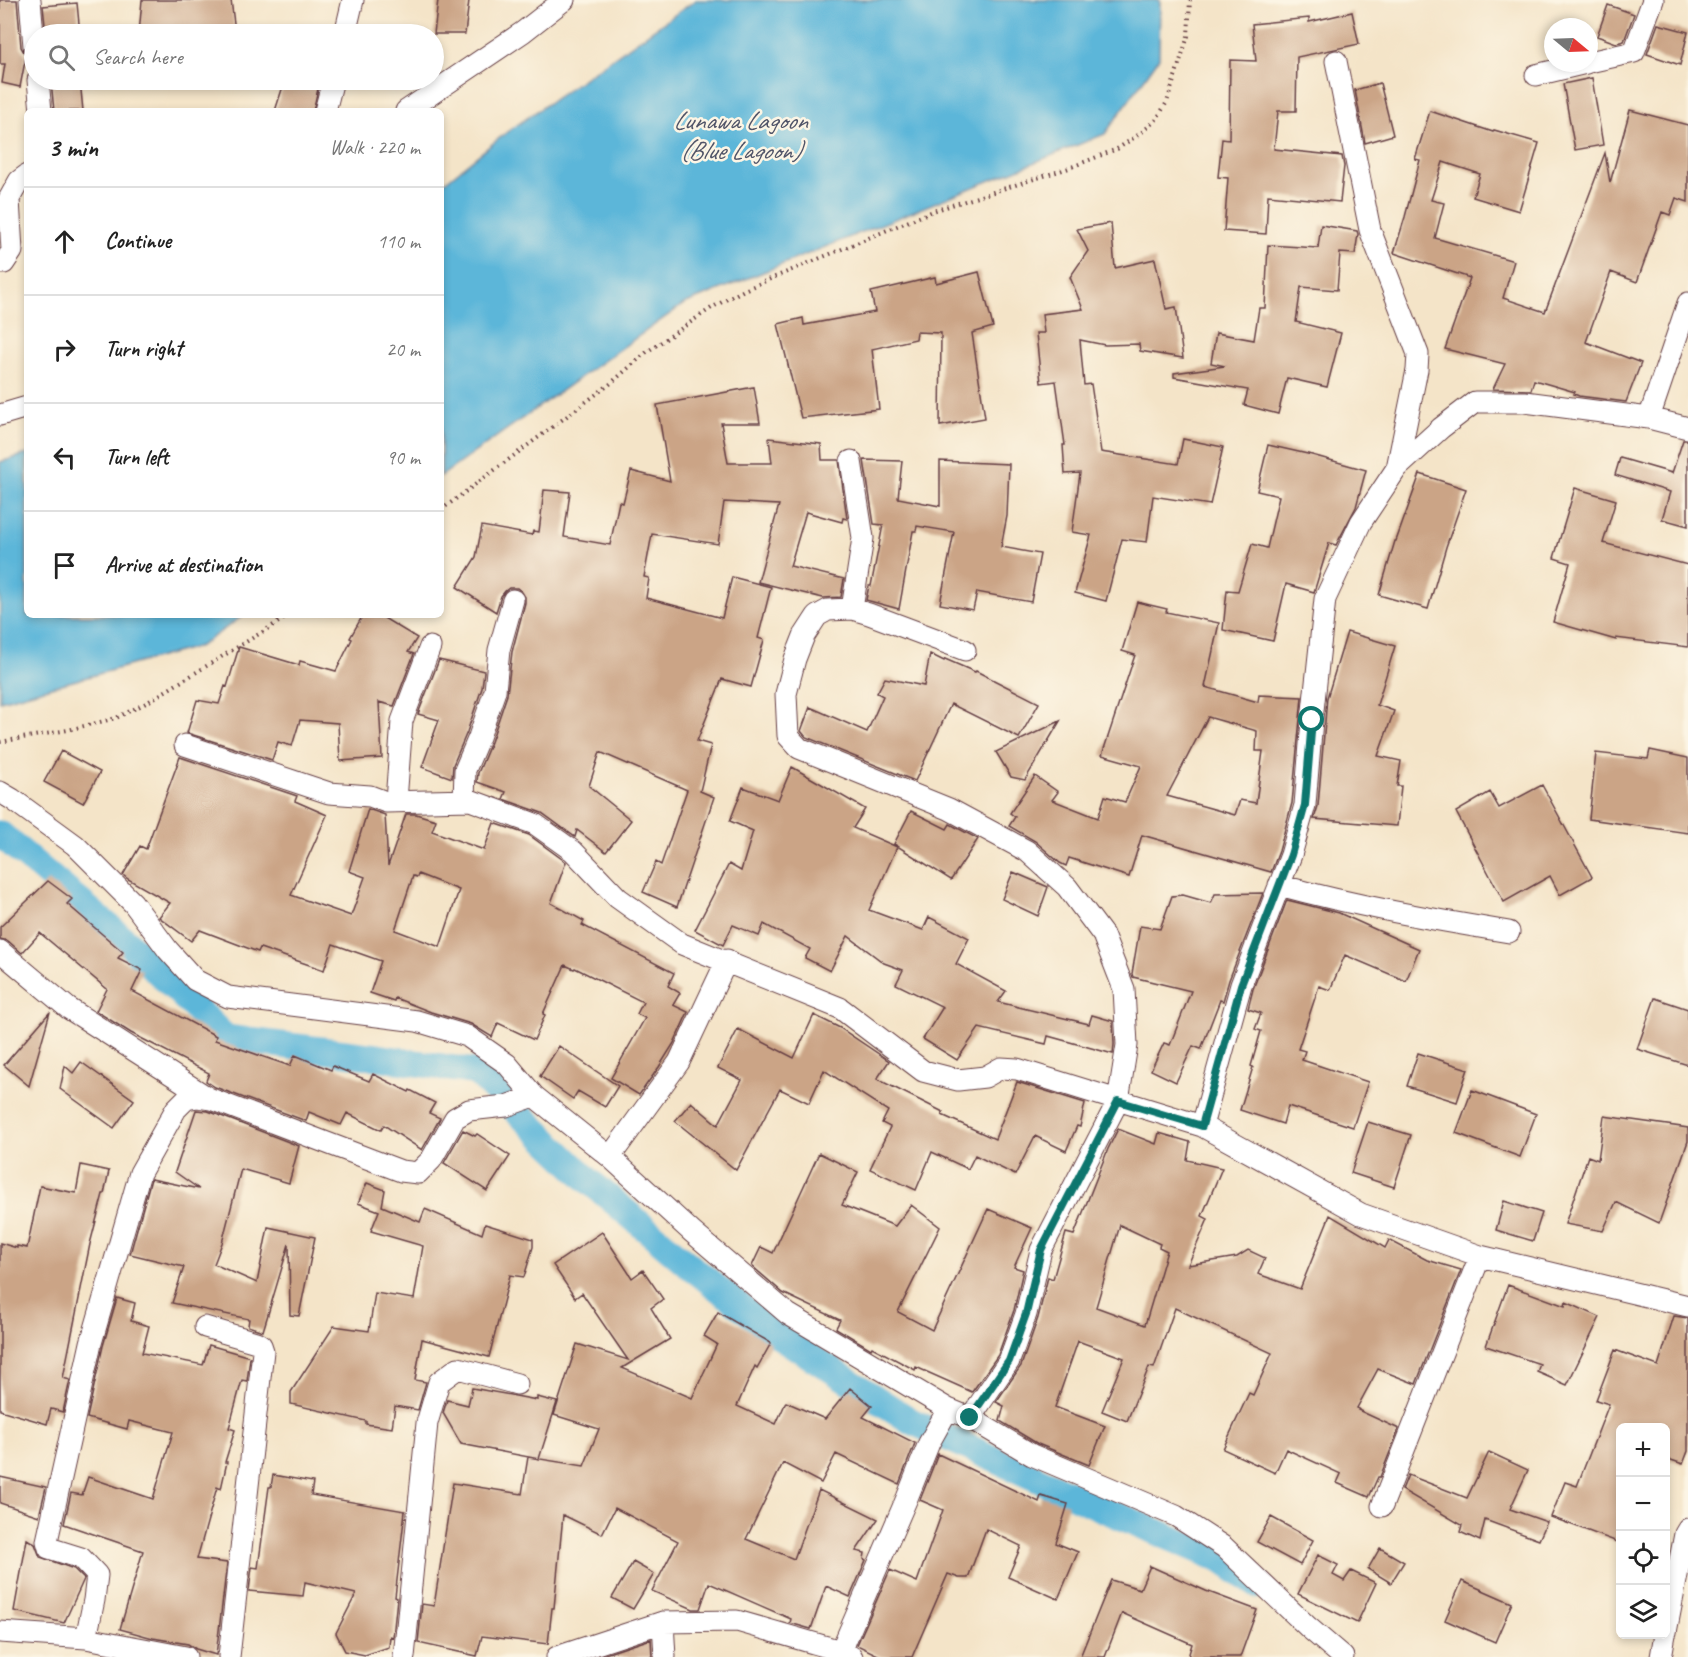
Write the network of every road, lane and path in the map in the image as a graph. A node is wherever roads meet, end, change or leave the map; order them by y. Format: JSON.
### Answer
{"nodes":[{"id":1,"x":30,"y":0,"type":"edge"},
{"id":2,"x":353,"y":0,"type":"edge"},
{"id":3,"x":564,"y":0,"type":"edge"},
{"id":4,"x":1190,"y":0,"type":"edge"},
{"id":5,"x":1653,"y":0,"type":"edge"},
{"id":6,"x":32,"y":24,"type":"edge"},
{"id":7,"x":347,"y":24,"type":"edge"},
{"id":8,"x":1336,"y":61,"type":"dead end"},
{"id":9,"x":1598,"y":61,"type":"edge"},
{"id":10,"x":1549,"y":72,"type":"edge"},
{"id":11,"x":1536,"y":75,"type":"dead end"},
{"id":12,"x":444,"y":85,"type":"edge"},
{"id":13,"x":39,"y":90,"type":"edge"},
{"id":14,"x":330,"y":90,"type":"edge"},
{"id":15,"x":437,"y":90,"type":"edge"},
{"id":16,"x":41,"y":108,"type":"edge"},
{"id":17,"x":326,"y":108,"type":"edge"},
{"id":18,"x":410,"y":108,"type":"edge"},
{"id":19,"x":24,"y":177,"type":"edge"},
{"id":20,"x":0,"y":263,"type":"edge"},
{"id":21,"x":1688,"y":303,"type":"edge"},
{"id":22,"x":24,"y":408,"type":"edge"},
{"id":23,"x":0,"y":416,"type":"edge"},
{"id":24,"x":1649,"y":418,"type":"junction"},
{"id":25,"x":1688,"y":428,"type":"edge"},
{"id":26,"x":851,"y":461,"type":"dead end"},
{"id":27,"x":1397,"y":468,"type":"junction"},
{"id":28,"x":444,"y":508,"type":"edge"},
{"id":29,"x":513,"y":600,"type":"dead end"},
{"id":30,"x":852,"y":609,"type":"junction"},
{"id":31,"x":285,"y":618,"type":"edge"},
{"id":32,"x":430,"y":647,"type":"dead end"},
{"id":33,"x":965,"y":650,"type":"dead end"},
{"id":34,"x":0,"y":742,"type":"edge"},
{"id":35,"x":185,"y":745,"type":"dead end"},
{"id":36,"x":0,"y":792,"type":"edge"},
{"id":37,"x":464,"y":800,"type":"junction"},
{"id":38,"x":396,"y":801,"type":"junction"},
{"id":39,"x":1279,"y":885,"type":"junction"},
{"id":40,"x":1509,"y":932,"type":"dead end"},
{"id":41,"x":0,"y":951,"type":"edge"},
{"id":42,"x":727,"y":960,"type":"junction"},
{"id":43,"x":534,"y":1096,"type":"junction"},
{"id":44,"x":211,"y":1099,"type":"junction"},
{"id":45,"x":1118,"y":1101,"type":"junction"},
{"id":46,"x":1202,"y":1126,"type":"junction"},
{"id":47,"x":610,"y":1157,"type":"junction"},
{"id":48,"x":1479,"y":1256,"type":"junction"},
{"id":49,"x":1688,"y":1306,"type":"edge"},
{"id":50,"x":205,"y":1327,"type":"dead end"},
{"id":51,"x":518,"y":1384,"type":"dead end"},
{"id":52,"x":948,"y":1409,"type":"junction"},
{"id":53,"x":970,"y":1418,"type":"junction"},
{"id":54,"x":1382,"y":1506,"type":"dead end"},
{"id":55,"x":1688,"y":1528,"type":"edge"},
{"id":56,"x":1670,"y":1608,"type":"edge"},
{"id":57,"x":663,"y":1622,"type":"junction"},
{"id":58,"x":0,"y":1632,"type":"edge"},
{"id":59,"x":86,"y":1638,"type":"junction"},
{"id":60,"x":1664,"y":1639,"type":"edge"},
{"id":61,"x":846,"y":1654,"type":"edge"},
{"id":62,"x":186,"y":1657,"type":"edge"},
{"id":63,"x":229,"y":1657,"type":"edge"},
{"id":64,"x":404,"y":1657,"type":"edge"},
{"id":65,"x":557,"y":1657,"type":"edge"},
{"id":66,"x":665,"y":1657,"type":"edge"},
{"id":67,"x":1343,"y":1657,"type":"edge"},
{"id":68,"x":1661,"y":1657,"type":"edge"}],
"edges":[{"from":1,"to":6,"type":"street"},
{"from":2,"to":7,"type":"street"},
{"from":3,"to":12,"type":"street"},
{"from":4,"to":28,"type":"path"},
{"from":5,"to":9,"type":"street"},
{"from":8,"to":27,"type":"street"},
{"from":10,"to":11,"type":"street"},
{"from":13,"to":16,"type":"street"},
{"from":14,"to":17,"type":"street"},
{"from":15,"to":18,"type":"street"},
{"from":19,"to":20,"type":"street"},
{"from":21,"to":24,"type":"street"},
{"from":22,"to":23,"type":"street"},
{"from":24,"to":25,"type":"street"},
{"from":24,"to":27,"type":"street"},
{"from":26,"to":30,"type":"street"},
{"from":27,"to":39,"type":"street"},
{"from":29,"to":37,"type":"street"},
{"from":30,"to":33,"type":"street"},
{"from":30,"to":45,"type":"street"},
{"from":31,"to":34,"type":"path"},
{"from":32,"to":38,"type":"street"},
{"from":35,"to":38,"type":"street"},
{"from":36,"to":43,"type":"street"},
{"from":37,"to":38,"type":"street"},
{"from":37,"to":42,"type":"street"},
{"from":39,"to":40,"type":"street"},
{"from":39,"to":46,"type":"street"},
{"from":41,"to":44,"type":"street"},
{"from":42,"to":45,"type":"street"},
{"from":42,"to":47,"type":"street"},
{"from":43,"to":44,"type":"street"},
{"from":43,"to":47,"type":"street"},
{"from":44,"to":59,"type":"street"},
{"from":45,"to":46,"type":"street"},
{"from":45,"to":53,"type":"street"},
{"from":46,"to":48,"type":"street"},
{"from":47,"to":52,"type":"street"},
{"from":48,"to":49,"type":"street"},
{"from":48,"to":54,"type":"street"},
{"from":50,"to":63,"type":"street"},
{"from":51,"to":64,"type":"street"},
{"from":52,"to":53,"type":"street"},
{"from":52,"to":61,"type":"street"},
{"from":53,"to":67,"type":"street"},
{"from":55,"to":56,"type":"street"},
{"from":57,"to":61,"type":"street"},
{"from":57,"to":65,"type":"street"},
{"from":57,"to":66,"type":"street"},
{"from":58,"to":59,"type":"street"},
{"from":59,"to":62,"type":"street"},
{"from":60,"to":68,"type":"street"}]}
